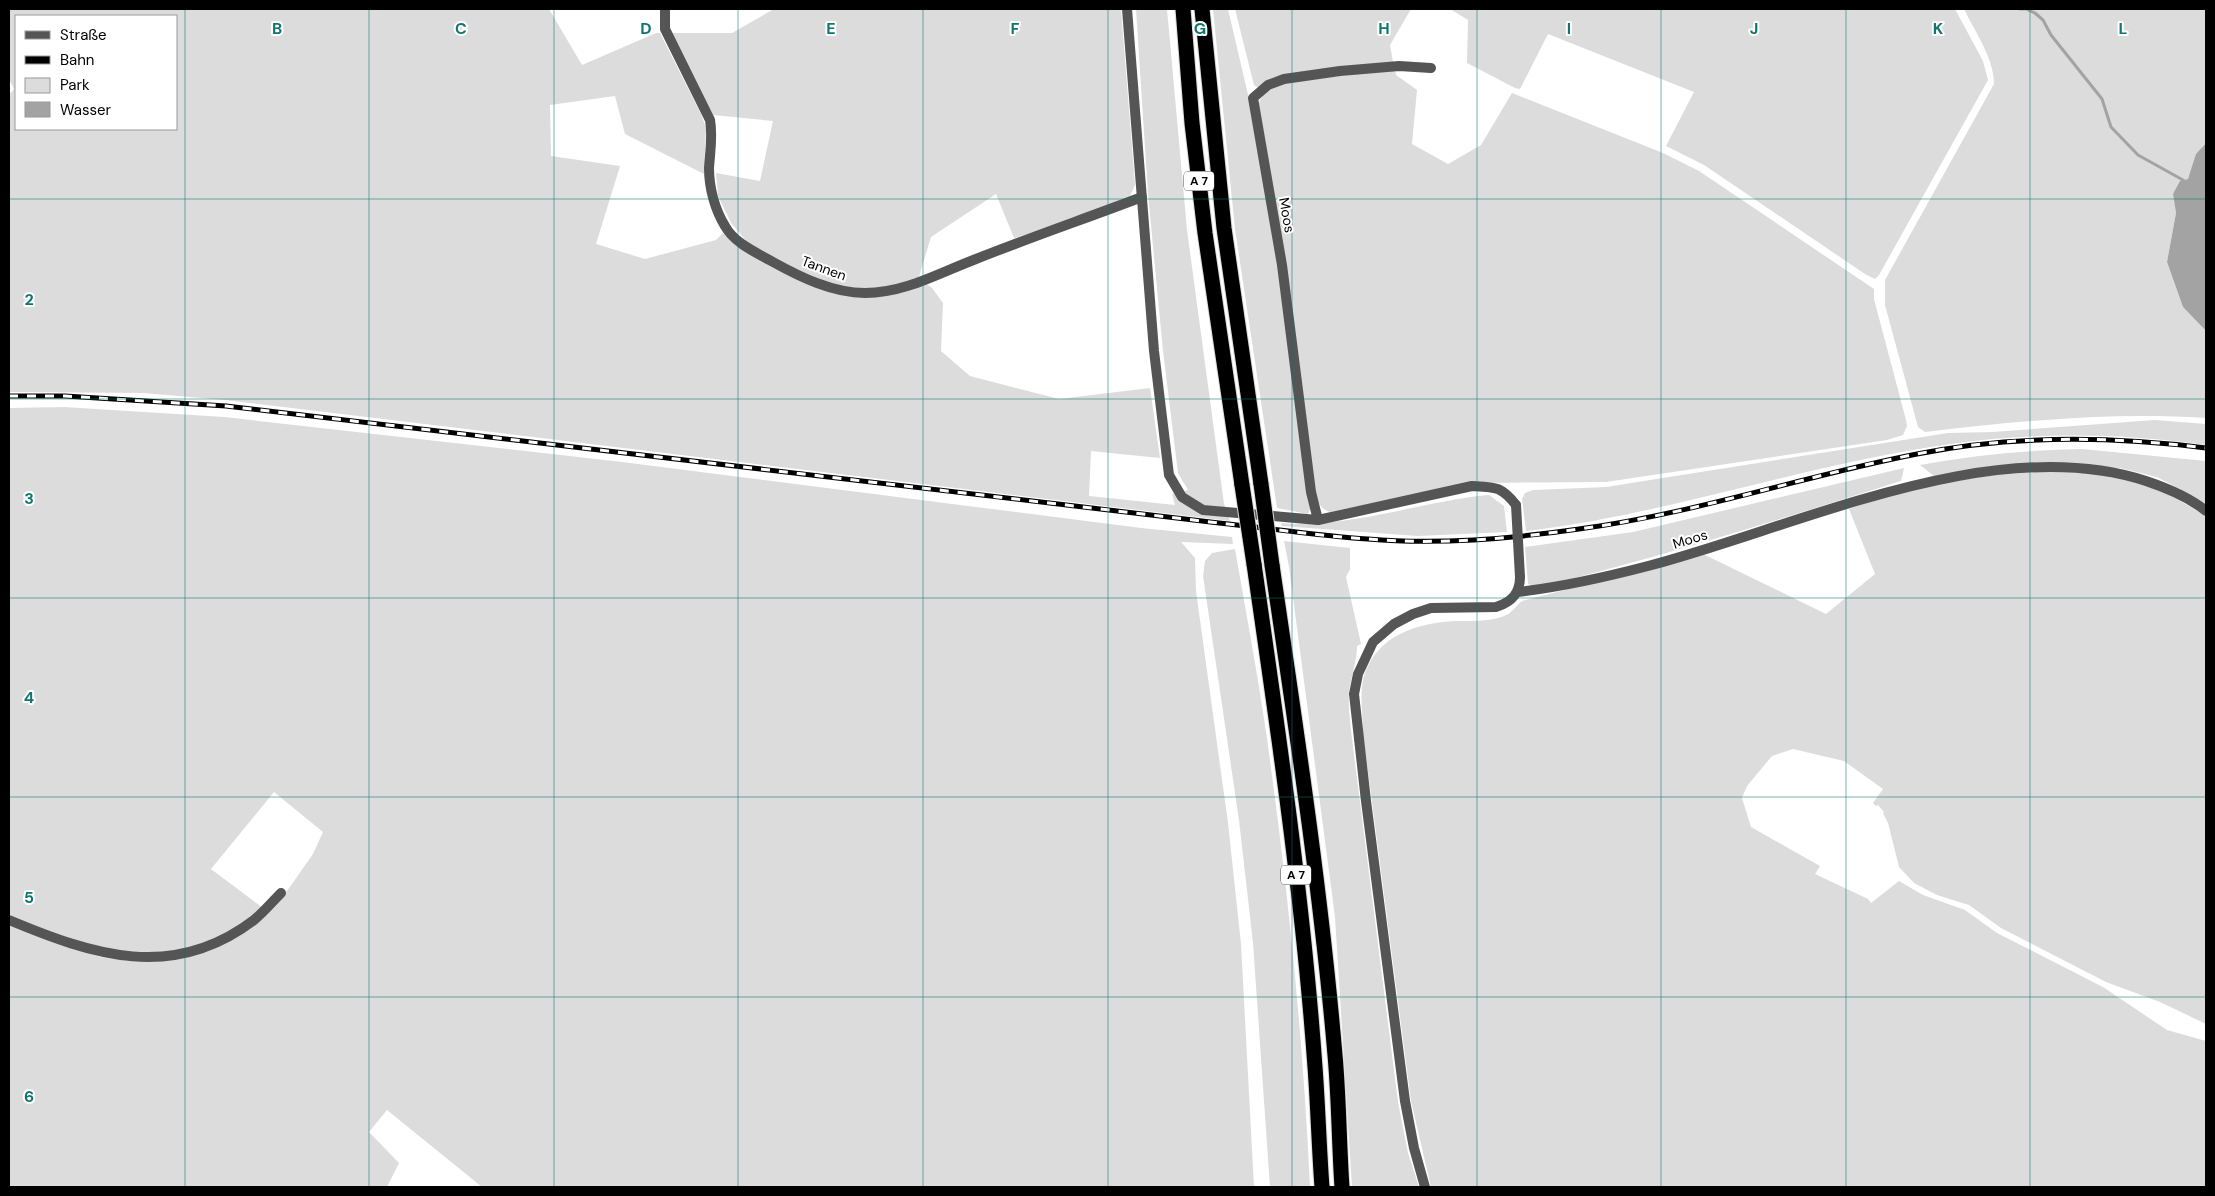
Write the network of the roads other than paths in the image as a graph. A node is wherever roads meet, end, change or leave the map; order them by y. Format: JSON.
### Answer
{"nodes":[{"id":1,"x":665,"y":9,"type":"edge"},
{"id":2,"x":1127,"y":9,"type":"edge"},
{"id":3,"x":1183,"y":9,"type":"edge"},
{"id":4,"x":1202,"y":9,"type":"edge"},
{"id":5,"x":1431,"y":68,"type":"dead end"},
{"id":6,"x":1142,"y":197,"type":"junction"},
{"id":7,"x":2206,"y":511,"type":"edge"},
{"id":8,"x":1318,"y":520,"type":"junction"},
{"id":9,"x":1518,"y":592,"type":"junction"},
{"id":10,"x":281,"y":893,"type":"dead end"},
{"id":11,"x":9,"y":920,"type":"edge"},
{"id":12,"x":1322,"y":1187,"type":"edge"},
{"id":13,"x":1342,"y":1187,"type":"edge"},
{"id":14,"x":1425,"y":1187,"type":"edge"}],
"edges":[{"from":1,"to":6,"type":"street","name":"Tannen"},
{"from":2,"to":6,"type":"street"},
{"from":3,"to":12,"type":"highway","number":"A 7","bridge":true},
{"from":4,"to":13,"type":"highway","number":"A 7","bridge":true},
{"from":5,"to":8,"type":"street","name":"Moos"},
{"from":6,"to":8,"type":"street"},
{"from":7,"to":9,"type":"street","name":"Moos"},
{"from":8,"to":9,"type":"street","bridge":true},
{"from":9,"to":14,"type":"street"},
{"from":10,"to":11,"type":"street"}]}
